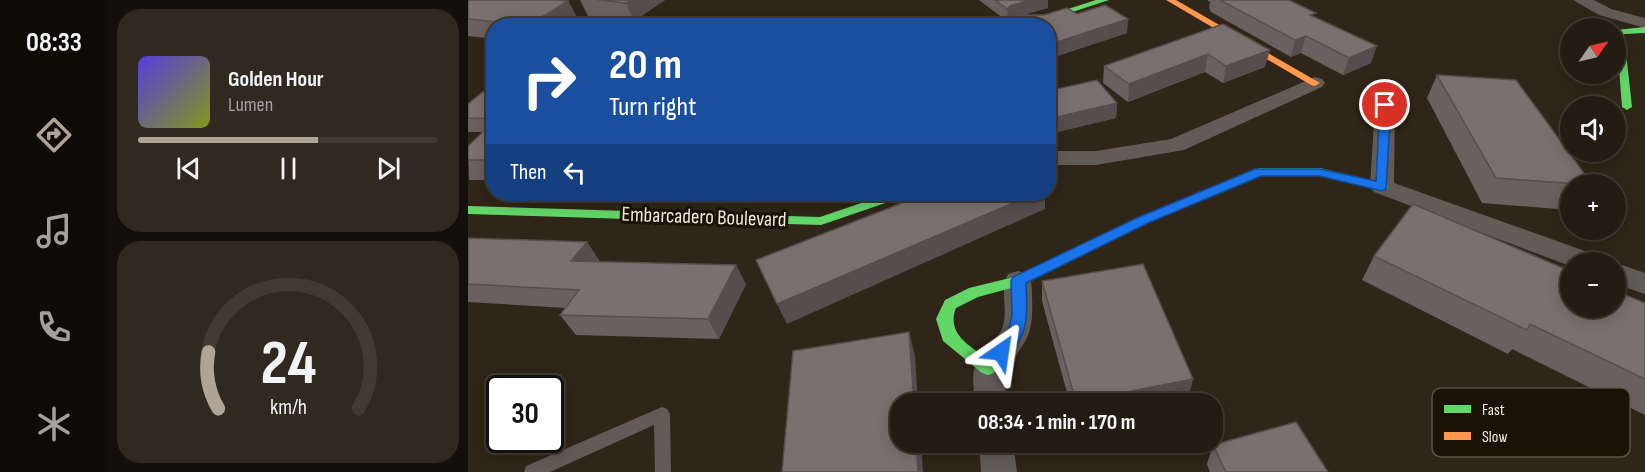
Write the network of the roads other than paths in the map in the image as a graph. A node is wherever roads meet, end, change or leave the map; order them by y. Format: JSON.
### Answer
{"nodes":[{"id":1,"x":1105,"y":0,"type":"edge"},
{"id":2,"x":1170,"y":0,"type":"edge"},
{"id":3,"x":1581,"y":0,"type":"edge"},
{"id":4,"x":1045,"y":18,"type":"edge"},
{"id":5,"x":1645,"y":23,"type":"edge"},
{"id":6,"x":1645,"y":30,"type":"edge"},
{"id":7,"x":1315,"y":83,"type":"joint"},
{"id":8,"x":1385,"y":105,"type":"dead end"},
{"id":9,"x":1627,"y":107,"type":"dead end"},
{"id":10,"x":1056,"y":158,"type":"edge"},
{"id":11,"x":1382,"y":187,"type":"junction"},
{"id":12,"x":879,"y":201,"type":"edge"},
{"id":13,"x":468,"y":210,"type":"edge"},
{"id":14,"x":1560,"y":252,"type":"edge"},
{"id":15,"x":1626,"y":277,"type":"edge"},
{"id":16,"x":1018,"y":281,"type":"junction"},
{"id":17,"x":1645,"y":284,"type":"edge"},
{"id":18,"x":988,"y":368,"type":"junction"},
{"id":19,"x":990,"y":393,"type":"edge"},
{"id":20,"x":997,"y":453,"type":"edge"},
{"id":21,"x":532,"y":472,"type":"edge"},
{"id":22,"x":663,"y":472,"type":"edge"},
{"id":23,"x":999,"y":472,"type":"edge"}],
"edges":[{"from":1,"to":4,"type":"street"},
{"from":2,"to":7,"type":"street"},
{"from":3,"to":5,"type":"street"},
{"from":6,"to":9,"type":"street"},
{"from":7,"to":10,"type":"street"},
{"from":8,"to":11,"type":"street"},
{"from":11,"to":14,"type":"street"},
{"from":11,"to":16,"type":"street"},
{"from":12,"to":13,"type":"street","name":"Embarcadero Boulevard"},
{"from":15,"to":17,"type":"street"},
{"from":16,"to":18,"type":"street"},
{"from":16,"to":18,"type":"street"},
{"from":18,"to":19,"type":"street"},
{"from":20,"to":23,"type":"street"},
{"from":21,"to":22,"type":"lane"}]}
